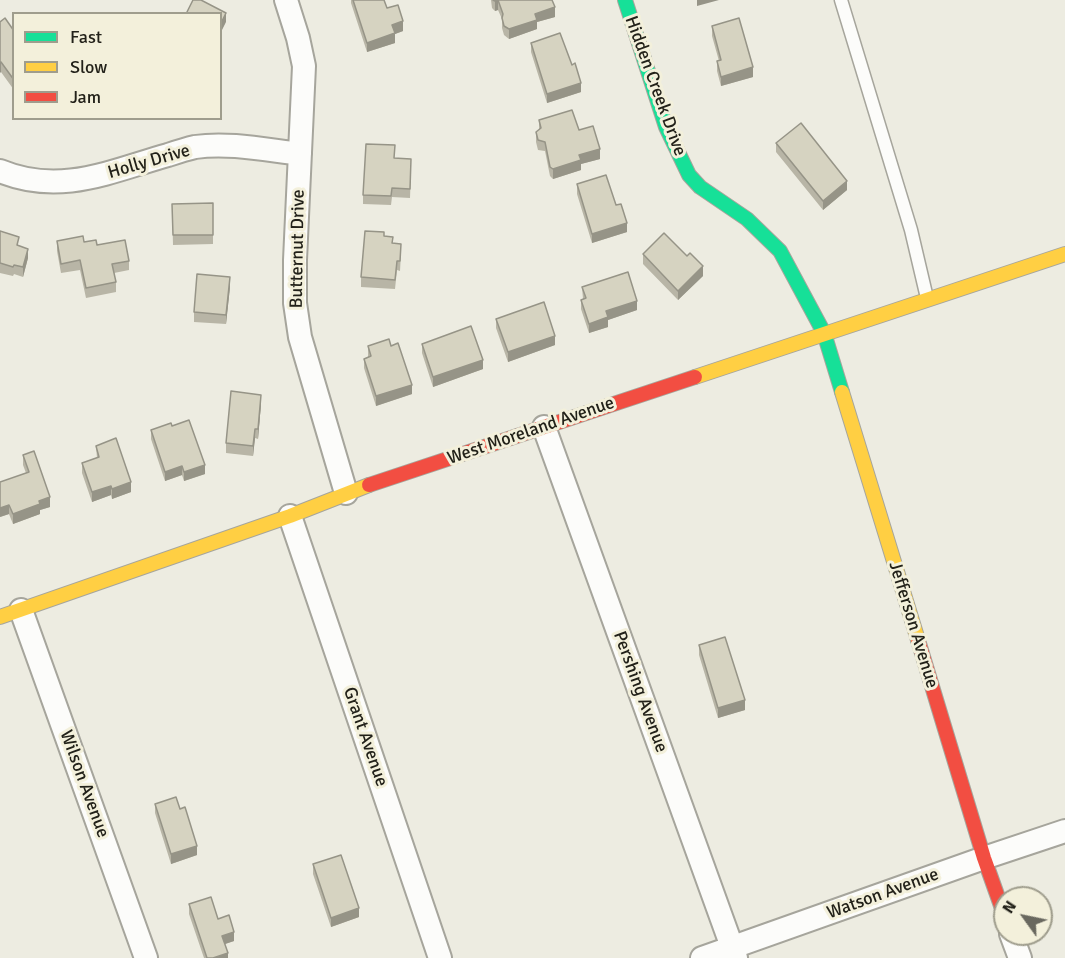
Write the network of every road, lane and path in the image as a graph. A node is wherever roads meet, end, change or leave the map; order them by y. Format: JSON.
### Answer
{"nodes":[{"id":1,"x":286,"y":0,"type":"edge"},
{"id":2,"x":625,"y":0,"type":"edge"},
{"id":3,"x":841,"y":0,"type":"edge"},
{"id":4,"x":300,"y":154,"type":"junction"},
{"id":5,"x":0,"y":171,"type":"edge"},
{"id":6,"x":1065,"y":254,"type":"edge"},
{"id":7,"x":927,"y":299,"type":"junction"},
{"id":8,"x":824,"y":333,"type":"junction"},
{"id":9,"x":544,"y":427,"type":"junction"},
{"id":10,"x":346,"y":493,"type":"junction"},
{"id":11,"x":290,"y":516,"type":"junction"},
{"id":12,"x":11,"y":613,"type":"edge"},
{"id":13,"x":1065,"y":831,"type":"edge"},
{"id":14,"x":984,"y":858,"type":"junction"},
{"id":15,"x":994,"y":886,"type":"edge"},
{"id":16,"x":734,"y":953,"type":"edge"},
{"id":17,"x":147,"y":958,"type":"edge"},
{"id":18,"x":440,"y":958,"type":"edge"},
{"id":19,"x":702,"y":958,"type":"edge"}],
"edges":[{"from":1,"to":4,"type":"street","name":"Butternut Drive"},
{"from":2,"to":8,"type":"street","name":"Hidden Creek Drive"},
{"from":3,"to":7,"type":"lane"},
{"from":4,"to":5,"type":"street","name":"Holly Drive"},
{"from":4,"to":10,"type":"street","name":"Butternut Drive"},
{"from":6,"to":7,"type":"street","name":"West Moreland Avenue"},
{"from":7,"to":8,"type":"street","name":"West Moreland Avenue"},
{"from":8,"to":9,"type":"street","name":"West Moreland Avenue"},
{"from":8,"to":14,"type":"street","name":"Jefferson Avenue"},
{"from":9,"to":10,"type":"street","name":"West Moreland Avenue"},
{"from":9,"to":16,"type":"street","name":"Pershing Avenue"},
{"from":10,"to":11,"type":"street","name":"West Moreland Avenue"},
{"from":11,"to":12,"type":"street","name":"West Moreland Avenue"},
{"from":11,"to":18,"type":"street","name":"Grant Avenue"},
{"from":12,"to":17,"type":"street","name":"Wilson Avenue"},
{"from":13,"to":14,"type":"street","name":"Watson Avenue"},
{"from":14,"to":15,"type":"street","name":"Jefferson Avenue"},
{"from":14,"to":16,"type":"street","name":"Watson Avenue"},
{"from":16,"to":19,"type":"street","name":"Watson Avenue"}]}
